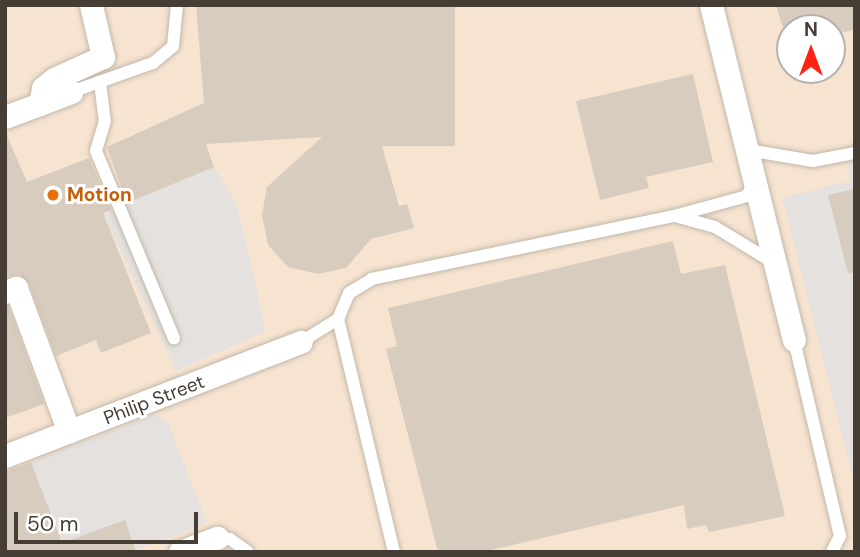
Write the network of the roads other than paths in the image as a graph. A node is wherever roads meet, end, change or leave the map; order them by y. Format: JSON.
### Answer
{"nodes":[{"id":1,"x":91,"y":5,"type":"edge"},
{"id":2,"x":177,"y":5,"type":"edge"},
{"id":3,"x":711,"y":5,"type":"edge"},
{"id":4,"x":100,"y":82,"type":"junction"},
{"id":5,"x":71,"y":92,"type":"joint"},
{"id":6,"x":40,"y":104,"type":"junction"},
{"id":7,"x":5,"y":117,"type":"edge"},
{"id":8,"x":748,"y":150,"type":"junction"},
{"id":9,"x":855,"y":153,"type":"edge"},
{"id":10,"x":756,"y":174,"type":"junction"},
{"id":11,"x":674,"y":216,"type":"junction"},
{"id":12,"x":776,"y":265,"type":"junction"},
{"id":13,"x":5,"y":292,"type":"edge"},
{"id":14,"x":338,"y":319,"type":"junction"},
{"id":15,"x":174,"y":338,"type":"dead end"},
{"id":16,"x":794,"y":340,"type":"joint"},
{"id":17,"x":301,"y":342,"type":"joint"},
{"id":18,"x":69,"y":432,"type":"junction"},
{"id":19,"x":5,"y":456,"type":"edge"},
{"id":20,"x":217,"y":538,"type":"joint"},
{"id":21,"x":835,"y":551,"type":"edge"},
{"id":22,"x":180,"y":552,"type":"edge"},
{"id":23,"x":248,"y":552,"type":"edge"},
{"id":24,"x":394,"y":552,"type":"edge"}],
"edges":[{"from":1,"to":6,"type":"street"},
{"from":2,"to":4,"type":"lane"},
{"from":3,"to":8,"type":"street"},
{"from":4,"to":5,"type":"lane"},
{"from":4,"to":15,"type":"lane"},
{"from":5,"to":6,"type":"street"},
{"from":6,"to":7,"type":"street"},
{"from":8,"to":9,"type":"lane"},
{"from":8,"to":10,"type":"street"},
{"from":10,"to":11,"type":"lane"},
{"from":10,"to":12,"type":"street"},
{"from":11,"to":12,"type":"lane"},
{"from":11,"to":14,"type":"lane"},
{"from":12,"to":16,"type":"street"},
{"from":13,"to":18,"type":"street"},
{"from":14,"to":17,"type":"lane"},
{"from":14,"to":24,"type":"lane"},
{"from":16,"to":21,"type":"lane"},
{"from":17,"to":18,"type":"street","name":"Philip Street"},
{"from":18,"to":19,"type":"street","name":"Philip Street"},
{"from":20,"to":22,"type":"street"},
{"from":20,"to":23,"type":"lane"}]}
